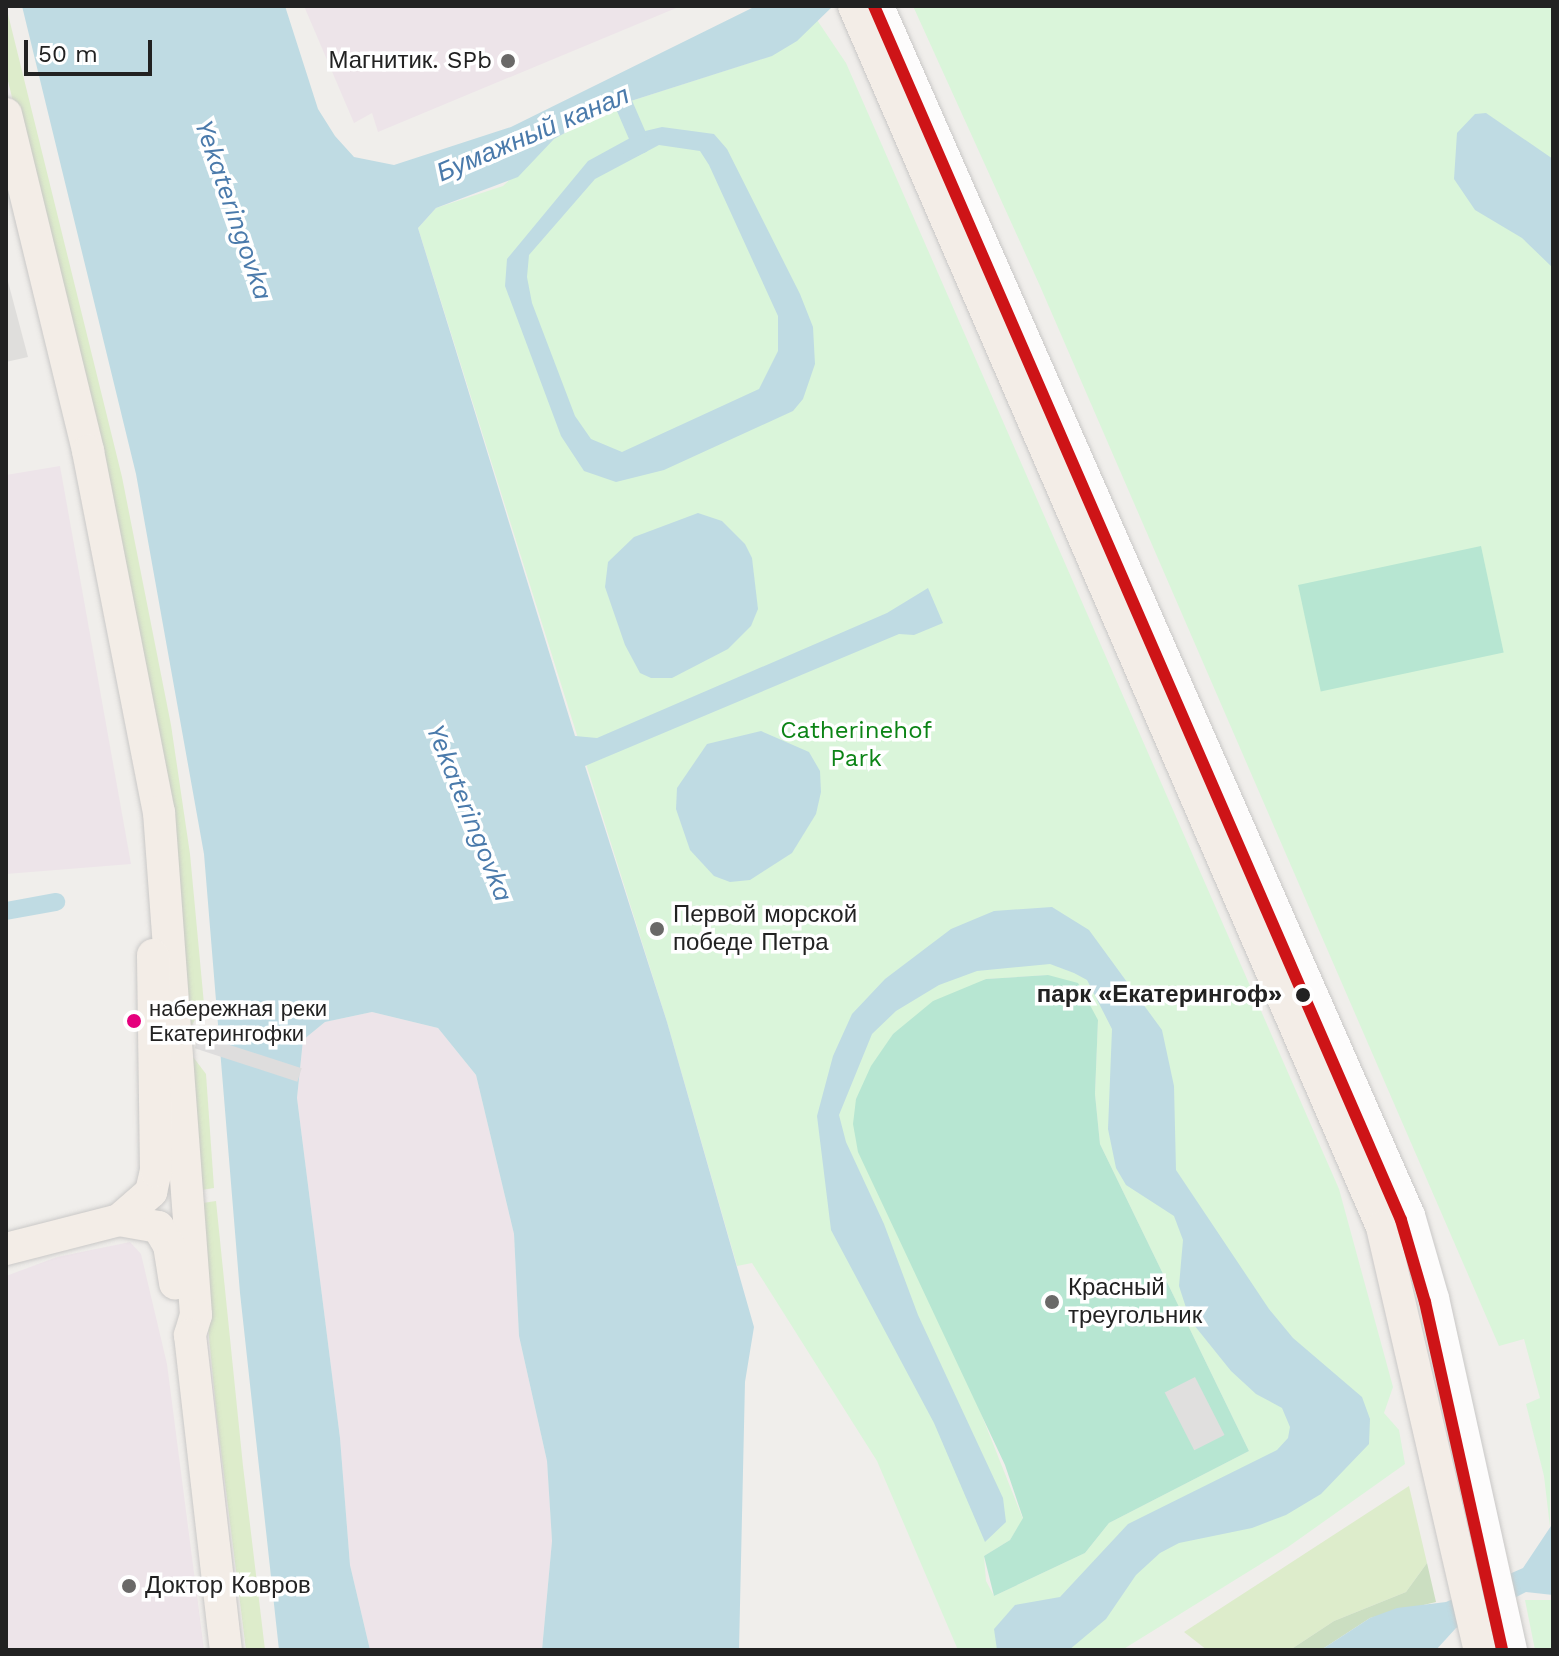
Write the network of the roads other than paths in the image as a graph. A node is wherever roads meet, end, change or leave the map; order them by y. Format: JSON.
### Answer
{"nodes":[{"id":1,"x":854,"y":6,"type":"edge"},
{"id":2,"x":881,"y":6,"type":"edge"},
{"id":3,"x":6,"y":114,"type":"edge"},
{"id":4,"x":6,"y":190,"type":"edge"},
{"id":5,"x":119,"y":1220,"type":"junction"},
{"id":6,"x":6,"y":1249,"type":"edge"},
{"id":7,"x":190,"y":1335,"type":"junction"},
{"id":8,"x":1512,"y":1640,"type":"edge"},
{"id":9,"x":1478,"y":1643,"type":"edge"},
{"id":10,"x":226,"y":1650,"type":"edge"}],
"edges":[{"from":1,"to":9,"type":"main road"},
{"from":2,"to":8,"type":"street"},
{"from":3,"to":7,"type":"main road"},
{"from":4,"to":5,"type":"main road"},
{"from":5,"to":6,"type":"main road"},
{"from":5,"to":7,"type":"main road"},
{"from":7,"to":10,"type":"main road"}]}
